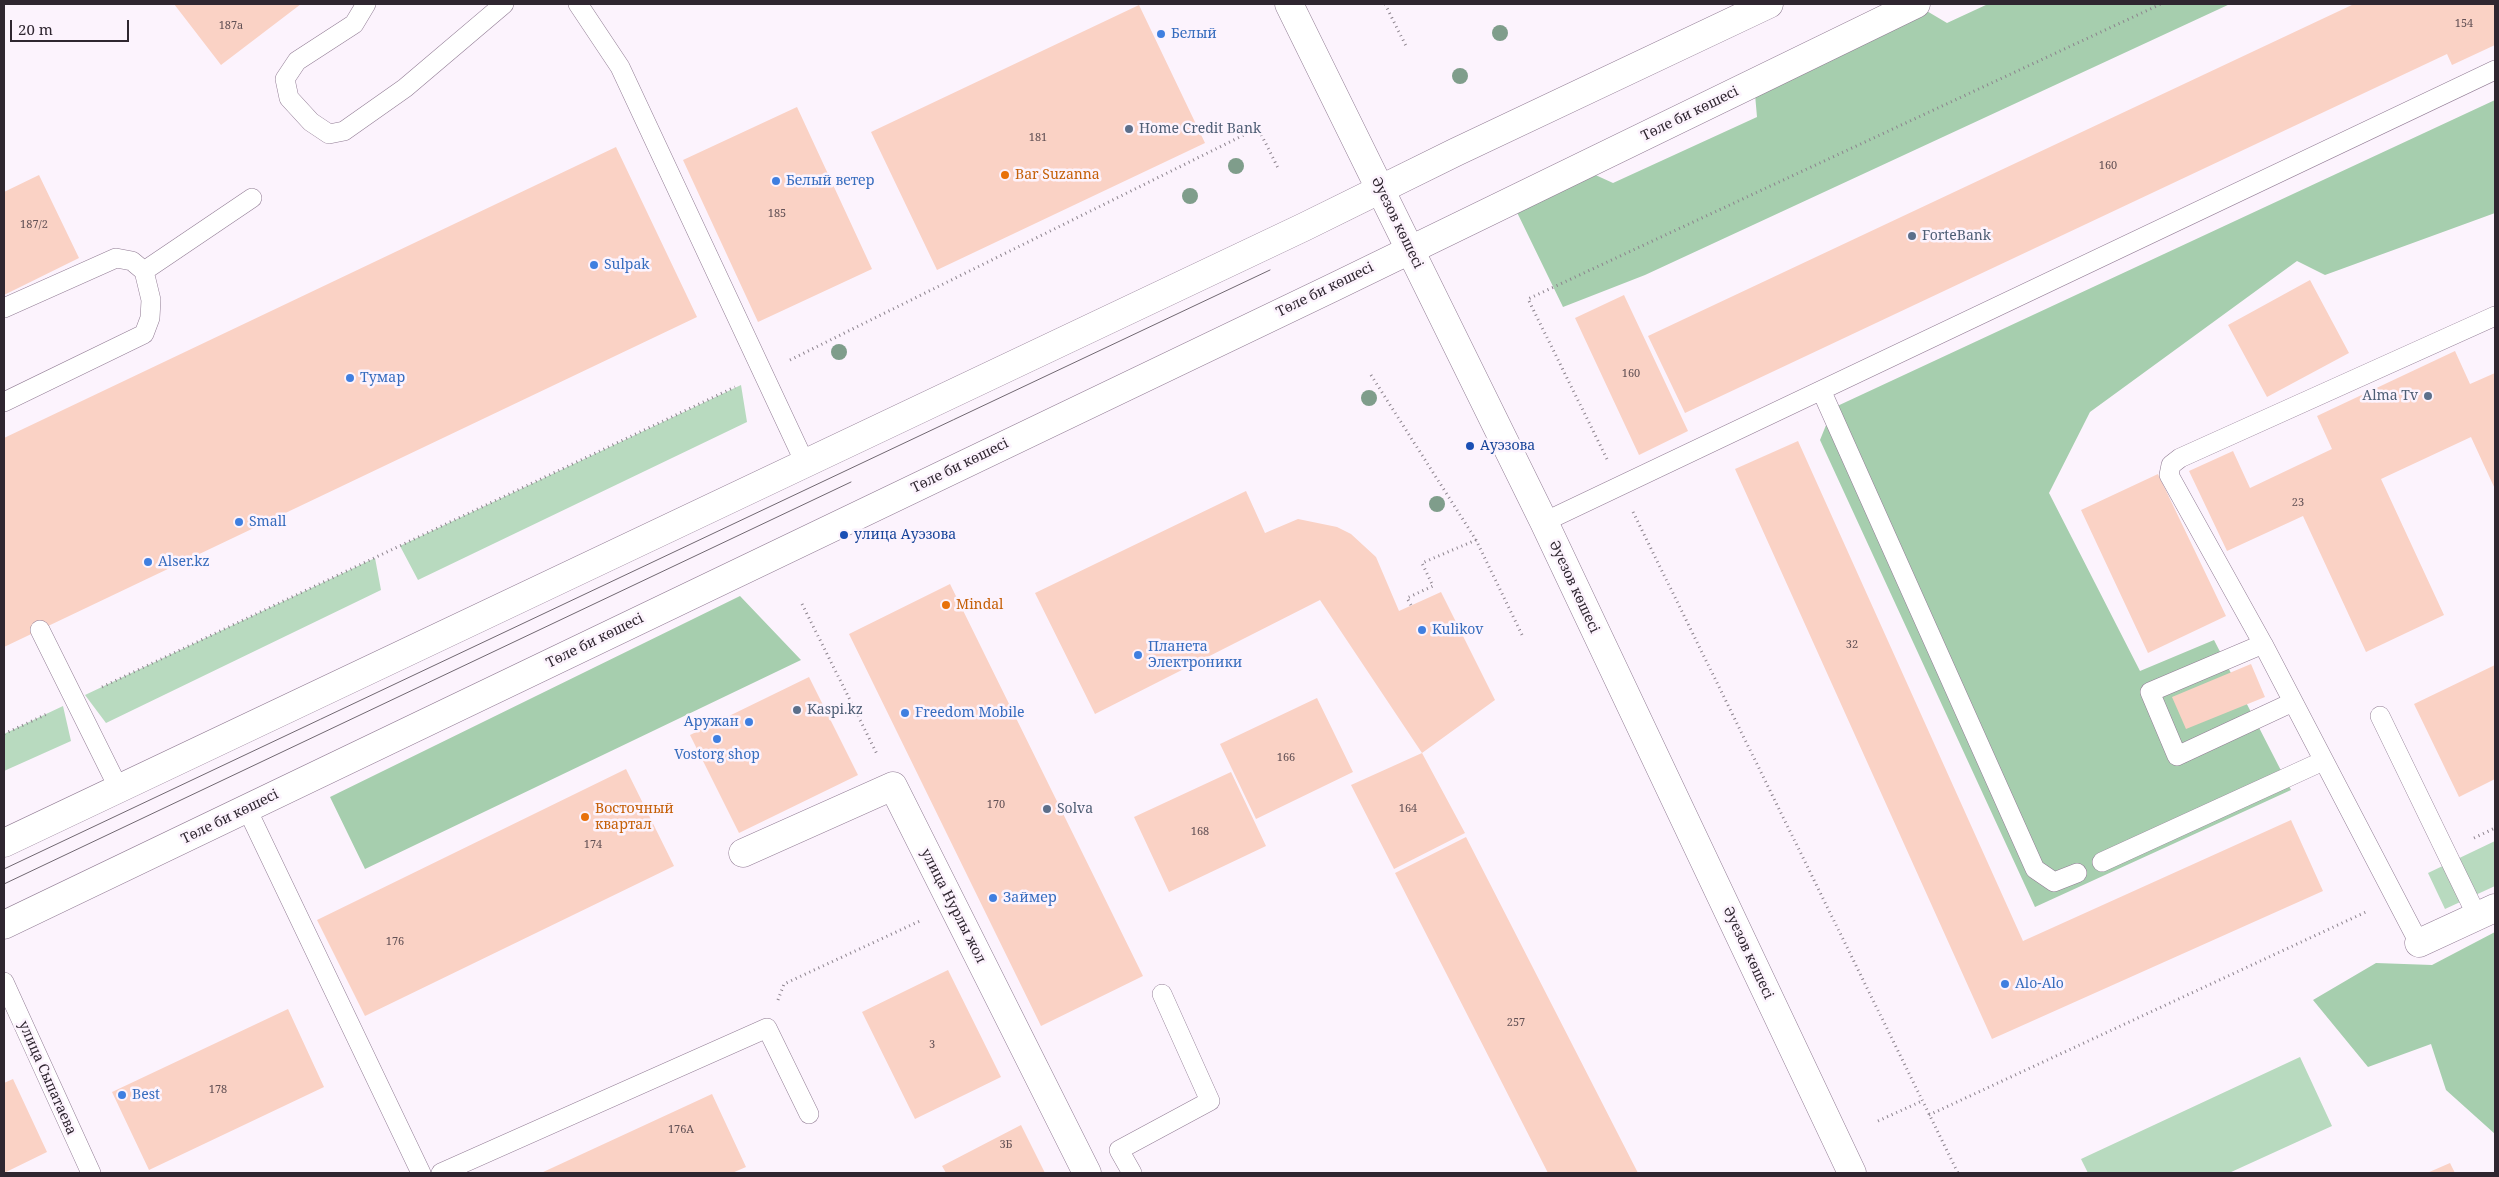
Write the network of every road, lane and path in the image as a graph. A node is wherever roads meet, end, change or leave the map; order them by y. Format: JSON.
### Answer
{"nodes":[{"id":1,"x":366,"y":4,"type":"edge"},
{"id":2,"x":504,"y":4,"type":"edge"},
{"id":3,"x":578,"y":4,"type":"edge"},
{"id":4,"x":1289,"y":4,"type":"edge"},
{"id":5,"x":1385,"y":4,"type":"edge"},
{"id":6,"x":1769,"y":4,"type":"edge"},
{"id":7,"x":1916,"y":4,"type":"edge"},
{"id":8,"x":2161,"y":4,"type":"edge"},
{"id":9,"x":1407,"y":48,"type":"dead end"},
{"id":10,"x":2495,"y":70,"type":"edge"},
{"id":11,"x":1278,"y":168,"type":"dead end"},
{"id":12,"x":1380,"y":188,"type":"junction"},
{"id":13,"x":252,"y":198,"type":"dead end"},
{"id":14,"x":1410,"y":249,"type":"junction"},
{"id":15,"x":144,"y":271,"type":"junction"},
{"id":16,"x":4,"y":308,"type":"edge"},
{"id":17,"x":2495,"y":316,"type":"edge"},
{"id":18,"x":763,"y":374,"type":"junction"},
{"id":19,"x":1372,"y":375,"type":"dead end"},
{"id":20,"x":1822,"y":392,"type":"junction"},
{"id":21,"x":4,"y":402,"type":"edge"},
{"id":22,"x":805,"y":463,"type":"junction"},
{"id":23,"x":1620,"y":486,"type":"junction"},
{"id":24,"x":1544,"y":522,"type":"junction"},
{"id":25,"x":1476,"y":540,"type":"junction"},
{"id":26,"x":802,"y":604,"type":"dead end"},
{"id":27,"x":1411,"y":606,"type":"dead end"},
{"id":28,"x":40,"y":630,"type":"dead end"},
{"id":29,"x":1523,"y":637,"type":"dead end"},
{"id":30,"x":2263,"y":644,"type":"junction"},
{"id":31,"x":75,"y":700,"type":"junction"},
{"id":32,"x":2293,"y":702,"type":"junction"},
{"id":33,"x":2380,"y":716,"type":"dead end"},
{"id":34,"x":4,"y":734,"type":"edge"},
{"id":35,"x":2323,"y":761,"type":"junction"},
{"id":36,"x":893,"y":786,"type":"junction"},
{"id":37,"x":118,"y":789,"type":"junction"},
{"id":38,"x":247,"y":808,"type":"junction"},
{"id":39,"x":4,"y":843,"type":"edge"},
{"id":40,"x":743,"y":853,"type":"dead end"},
{"id":41,"x":2102,"y":862,"type":"dead end"},
{"id":42,"x":2077,"y":873,"type":"dead end"},
{"id":43,"x":2396,"y":898,"type":"junction"},
{"id":44,"x":952,"y":905,"type":"junction"},
{"id":45,"x":2486,"y":912,"type":"edge"},
{"id":46,"x":4,"y":925,"type":"edge"},
{"id":47,"x":2419,"y":943,"type":"joint"},
{"id":48,"x":4,"y":982,"type":"edge"},
{"id":49,"x":1162,"y":994,"type":"dead end"},
{"id":50,"x":767,"y":1028,"type":"junction"},
{"id":51,"x":1922,"y":1101,"type":"junction"},
{"id":52,"x":809,"y":1114,"type":"dead end"},
{"id":53,"x":1929,"y":1116,"type":"junction"},
{"id":54,"x":1878,"y":1121,"type":"dead end"},
{"id":55,"x":91,"y":1173,"type":"edge"},
{"id":56,"x":421,"y":1173,"type":"edge"},
{"id":57,"x":442,"y":1173,"type":"edge"},
{"id":58,"x":1087,"y":1173,"type":"edge"},
{"id":59,"x":1132,"y":1173,"type":"edge"},
{"id":60,"x":1852,"y":1173,"type":"edge"},
{"id":61,"x":1958,"y":1173,"type":"edge"}],
"edges":[{"from":1,"to":2,"type":"lane"},
{"from":3,"to":18,"type":"lane"},
{"from":4,"to":12,"type":"main road","name":"Әуезов көшесі"},
{"from":5,"to":9,"type":"path"},
{"from":6,"to":12,"type":"main road"},
{"from":7,"to":14,"type":"main road","name":"Төле би көшесі"},
{"from":8,"to":23,"type":"path"},
{"from":10,"to":20,"type":"lane"},
{"from":11,"to":18,"type":"path"},
{"from":12,"to":14,"type":"main road","name":"Әуезов көшесі"},
{"from":12,"to":22,"type":"main road"},
{"from":13,"to":15,"type":"lane"},
{"from":14,"to":24,"type":"main road","name":"Әуезов көшесі"},
{"from":14,"to":38,"type":"main road","name":"Төле би көшесі"},
{"from":15,"to":16,"type":"lane"},
{"from":15,"to":21,"type":"lane"},
{"from":17,"to":30,"type":"lane"},
{"from":18,"to":22,"type":"lane"},
{"from":18,"to":31,"type":"path"},
{"from":19,"to":25,"type":"path"},
{"from":20,"to":23,"type":"lane"},
{"from":20,"to":42,"type":"lane"},
{"from":22,"to":37,"type":"main road"},
{"from":23,"to":24,"type":"lane"},
{"from":23,"to":51,"type":"path"},
{"from":24,"to":60,"type":"main road","name":"Әуезов көшесі"},
{"from":25,"to":27,"type":"path"},
{"from":25,"to":29,"type":"path"},
{"from":26,"to":36,"type":"path"},
{"from":28,"to":31,"type":"lane"},
{"from":30,"to":32,"type":"lane"},
{"from":30,"to":32,"type":"lane"},
{"from":31,"to":34,"type":"path"},
{"from":31,"to":37,"type":"lane"},
{"from":32,"to":35,"type":"lane"},
{"from":33,"to":45,"type":"lane"},
{"from":35,"to":41,"type":"lane"},
{"from":35,"to":43,"type":"lane"},
{"from":36,"to":40,"type":"main road"},
{"from":36,"to":44,"type":"main road","name":"улица Нурлы жол"},
{"from":37,"to":39,"type":"main road"},
{"from":38,"to":46,"type":"main road","name":"Төле би көшесі"},
{"from":38,"to":56,"type":"lane"},
{"from":43,"to":47,"type":"lane"},
{"from":43,"to":53,"type":"path"},
{"from":44,"to":50,"type":"path"},
{"from":44,"to":58,"type":"main road","name":"улица Нурлы жол"},
{"from":45,"to":47,"type":"main road"},
{"from":48,"to":55,"type":"lane","name":"улица Сыпатаева"},
{"from":49,"to":59,"type":"lane"},
{"from":50,"to":52,"type":"lane"},
{"from":50,"to":57,"type":"lane"},
{"from":51,"to":53,"type":"path"},
{"from":51,"to":54,"type":"path"},
{"from":53,"to":61,"type":"path"}]}
